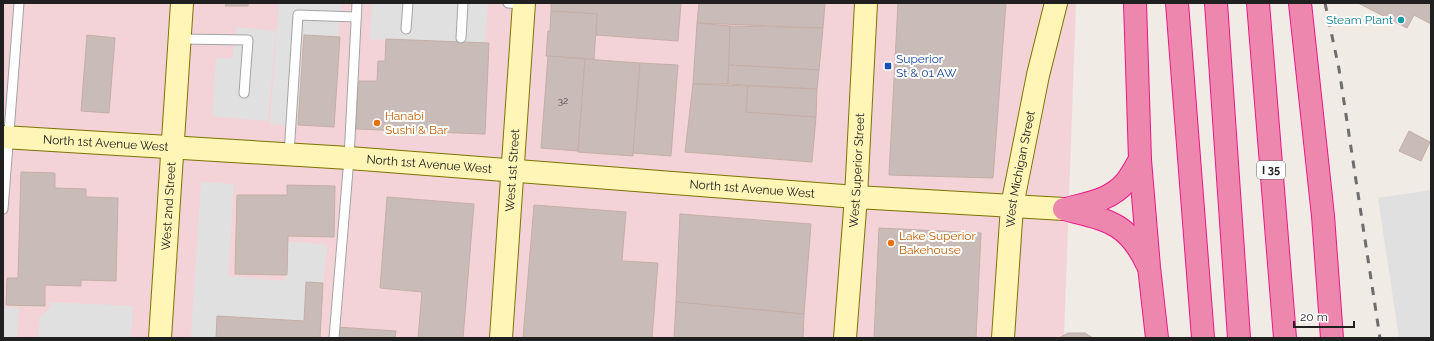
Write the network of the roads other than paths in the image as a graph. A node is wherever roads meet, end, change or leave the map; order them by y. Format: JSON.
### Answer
{"nodes":[{"id":1,"x":19,"y":3,"type":"edge"},
{"id":2,"x":182,"y":3,"type":"edge"},
{"id":3,"x":357,"y":3,"type":"edge"},
{"id":4,"x":408,"y":3,"type":"edge"},
{"id":5,"x":463,"y":3,"type":"edge"},
{"id":6,"x":519,"y":3,"type":"edge"},
{"id":7,"x":866,"y":3,"type":"edge"},
{"id":8,"x":1056,"y":3,"type":"edge"},
{"id":9,"x":1135,"y":3,"type":"edge"},
{"id":10,"x":1177,"y":3,"type":"edge"},
{"id":11,"x":1216,"y":3,"type":"edge"},
{"id":12,"x":1258,"y":3,"type":"edge"},
{"id":13,"x":1300,"y":3,"type":"edge"},
{"id":14,"x":356,"y":17,"type":"junction"},
{"id":15,"x":406,"y":29,"type":"dead end"},
{"id":16,"x":461,"y":38,"type":"dead end"},
{"id":17,"x":180,"y":39,"type":"junction"},
{"id":18,"x":244,"y":92,"type":"dead end"},
{"id":19,"x":5,"y":137,"type":"edge"},
{"id":20,"x":174,"y":148,"type":"junction"},
{"id":21,"x":289,"y":154,"type":"junction"},
{"id":22,"x":349,"y":158,"type":"junction"},
{"id":23,"x":1140,"y":160,"type":"junction"},
{"id":24,"x":513,"y":170,"type":"junction"},
{"id":25,"x":856,"y":197,"type":"junction"},
{"id":26,"x":1012,"y":206,"type":"junction"},
{"id":27,"x":3,"y":209,"type":"edge"},
{"id":28,"x":1064,"y":209,"type":"junction"},
{"id":29,"x":1149,"y":267,"type":"junction"},
{"id":30,"x":160,"y":338,"type":"edge"},
{"id":31,"x":334,"y":338,"type":"edge"},
{"id":32,"x":501,"y":338,"type":"edge"},
{"id":33,"x":845,"y":338,"type":"edge"},
{"id":34,"x":1003,"y":338,"type":"edge"},
{"id":35,"x":1157,"y":338,"type":"edge"},
{"id":36,"x":1203,"y":338,"type":"edge"},
{"id":37,"x":1239,"y":338,"type":"edge"},
{"id":38,"x":1285,"y":338,"type":"edge"},
{"id":39,"x":1332,"y":338,"type":"edge"}],
"edges":[{"from":1,"to":19,"type":"lane"},
{"from":2,"to":17,"type":"street","name":"West 2nd Street"},
{"from":3,"to":14,"type":"lane"},
{"from":4,"to":15,"type":"lane"},
{"from":5,"to":16,"type":"lane"},
{"from":6,"to":24,"type":"street","name":"West 1st Street"},
{"from":7,"to":25,"type":"street","name":"West Superior Street"},
{"from":8,"to":26,"type":"street","name":"West Michigan Street"},
{"from":9,"to":23,"type":"highway"},
{"from":10,"to":36,"type":"highway"},
{"from":11,"to":37,"type":"highway"},
{"from":12,"to":38,"type":"highway","number":"I 35"},
{"from":13,"to":39,"type":"highway"},
{"from":14,"to":21,"type":"lane"},
{"from":14,"to":22,"type":"lane"},
{"from":17,"to":18,"type":"lane"},
{"from":17,"to":20,"type":"street","name":"West 2nd Street"},
{"from":19,"to":20,"type":"street","name":"North 1st Avenue West"},
{"from":19,"to":27,"type":"lane"},
{"from":20,"to":21,"type":"street","name":"North 1st Avenue West"},
{"from":20,"to":30,"type":"street","name":"West 2nd Street"},
{"from":21,"to":22,"type":"street","name":"North 1st Avenue West"},
{"from":22,"to":24,"type":"street","name":"North 1st Avenue West"},
{"from":22,"to":31,"type":"lane"},
{"from":23,"to":28,"type":"highway"},
{"from":23,"to":29,"type":"highway"},
{"from":24,"to":25,"type":"street","name":"North 1st Avenue West"},
{"from":24,"to":32,"type":"street","name":"West 1st Street"},
{"from":25,"to":26,"type":"street","name":"North 1st Avenue West"},
{"from":25,"to":33,"type":"street","name":"West Superior Street"},
{"from":26,"to":28,"type":"street","name":"North 1st Avenue West"},
{"from":26,"to":34,"type":"street","name":"West Michigan Street"},
{"from":28,"to":29,"type":"highway"},
{"from":29,"to":35,"type":"highway"}]}
